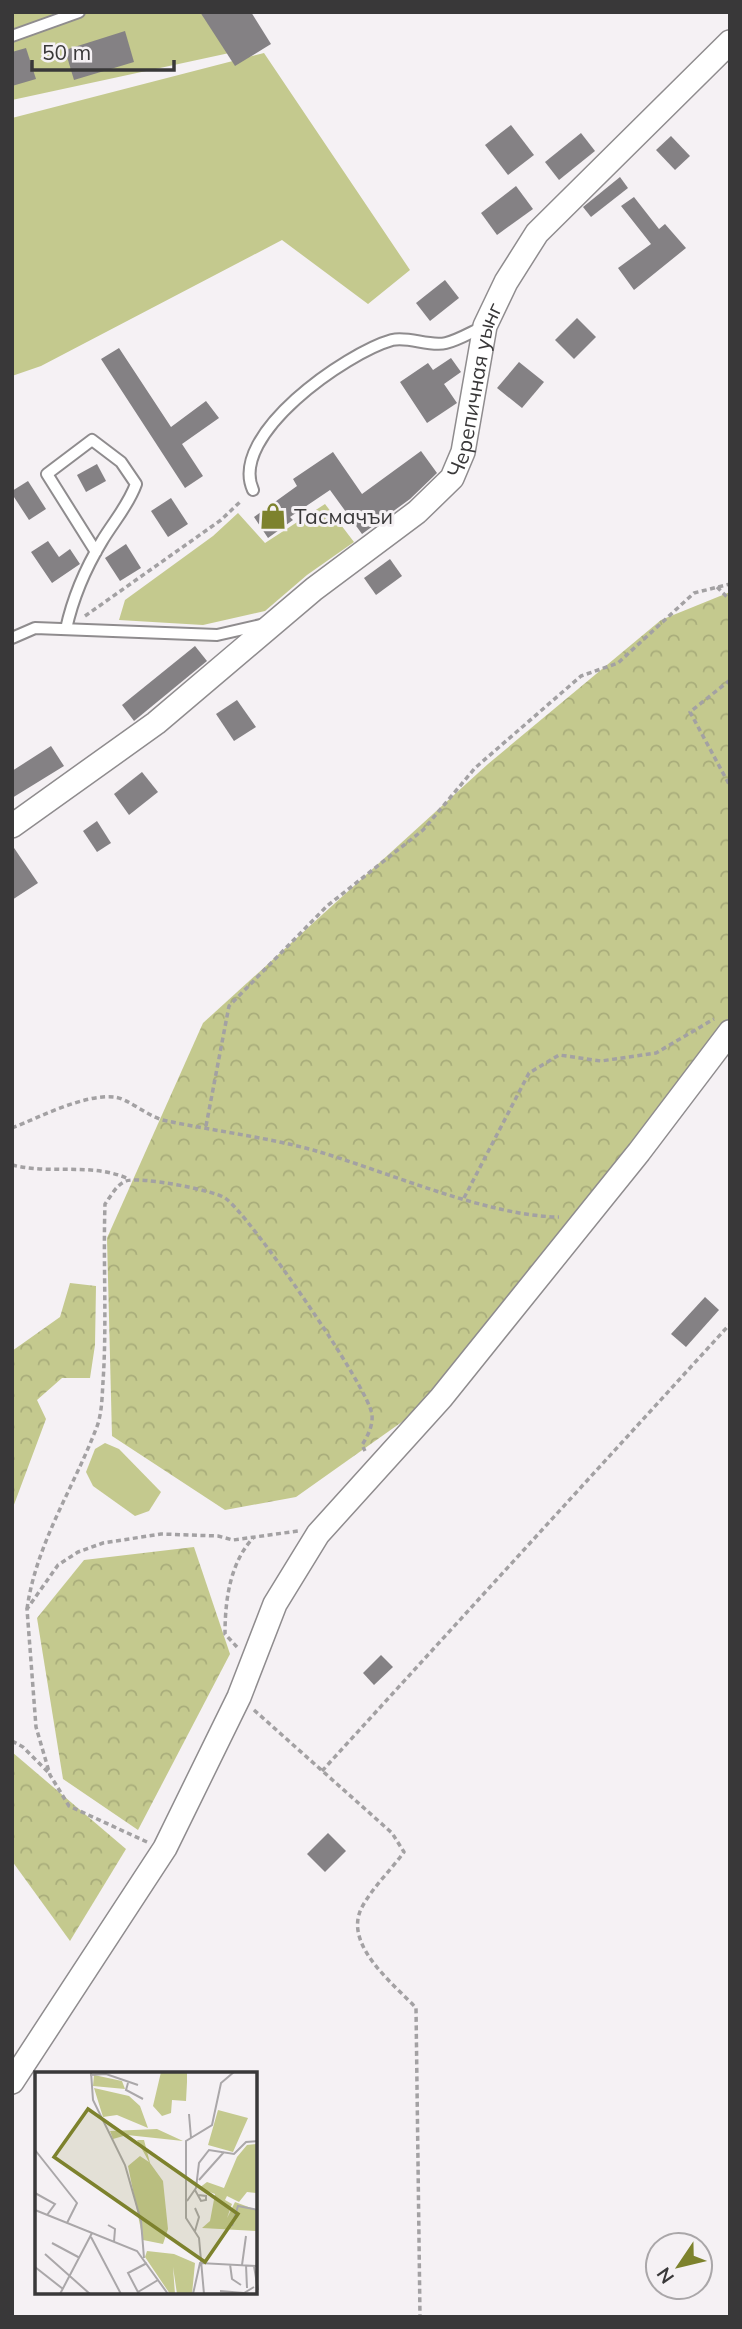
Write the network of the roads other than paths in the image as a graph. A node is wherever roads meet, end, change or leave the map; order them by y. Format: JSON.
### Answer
{"nodes":[{"id":1,"x":79,"y":12,"type":"edge"},
{"id":2,"x":12,"y":36,"type":"edge"},
{"id":3,"x":730,"y":42,"type":"edge"},
{"id":4,"x":485,"y":326,"type":"junction"},
{"id":5,"x":253,"y":490,"type":"road end"},
{"id":6,"x":96,"y":552,"type":"junction"},
{"id":7,"x":278,"y":621,"type":"junction"},
{"id":8,"x":66,"y":629,"type":"junction"},
{"id":9,"x":12,"y":638,"type":"edge"},
{"id":10,"x":12,"y":826,"type":"edge"},
{"id":11,"x":724,"y":1026,"type":"edge"},
{"id":12,"x":12,"y":2082,"type":"edge"}],
"edges":[{"from":1,"to":2,"type":"lane"},
{"from":3,"to":4,"type":"street","name":"Черепичная уынг"},
{"from":4,"to":5,"type":"lane"},
{"from":4,"to":7,"type":"street","name":"Черепичная уынг"},
{"from":6,"to":6,"type":"lane"},
{"from":6,"to":8,"type":"lane"},
{"from":7,"to":8,"type":"lane"},
{"from":7,"to":10,"type":"street","name":"Черепичная уынг"},
{"from":8,"to":9,"type":"lane"},
{"from":11,"to":12,"type":"street"}]}
